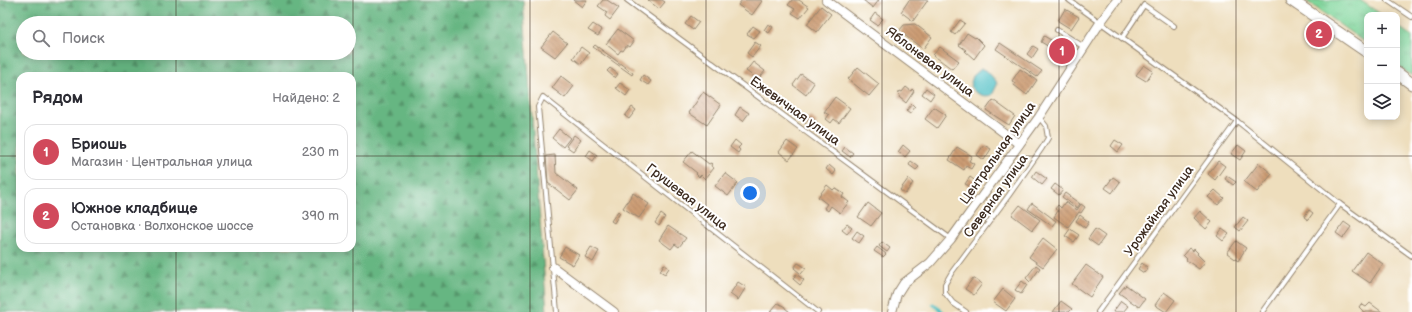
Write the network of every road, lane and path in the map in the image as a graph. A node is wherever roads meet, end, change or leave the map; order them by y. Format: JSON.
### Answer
{"nodes":[{"id":1,"x":627,"y":0,"type":"edge"},
{"id":2,"x":826,"y":0,"type":"edge"},
{"id":3,"x":1069,"y":0,"type":"edge"},
{"id":4,"x":1117,"y":0,"type":"edge"},
{"id":5,"x":1291,"y":0,"type":"edge"},
{"id":6,"x":1387,"y":0,"type":"edge"},
{"id":7,"x":1412,"y":17,"type":"edge"},
{"id":8,"x":1100,"y":23,"type":"junction"},
{"id":9,"x":1174,"y":26,"type":"dead end"},
{"id":10,"x":1057,"y":30,"type":"dead end"},
{"id":11,"x":1122,"y":38,"type":"junction"},
{"id":12,"x":1084,"y":47,"type":"junction"},
{"id":13,"x":1364,"y":50,"type":"edge"},
{"id":14,"x":1400,"y":75,"type":"edge"},
{"id":15,"x":1412,"y":84,"type":"edge"},
{"id":16,"x":1038,"y":117,"type":"junction"},
{"id":17,"x":1237,"y":121,"type":"junction"},
{"id":18,"x":1019,"y":144,"type":"junction"},
{"id":19,"x":1340,"y":204,"type":"junction"},
{"id":20,"x":951,"y":239,"type":"junction"},
{"id":21,"x":1412,"y":256,"type":"edge"},
{"id":22,"x":553,"y":267,"type":"junction"},
{"id":23,"x":557,"y":312,"type":"edge"},
{"id":24,"x":614,"y":312,"type":"edge"},
{"id":25,"x":818,"y":312,"type":"edge"},
{"id":26,"x":892,"y":312,"type":"edge"},
{"id":27,"x":966,"y":312,"type":"edge"},
{"id":28,"x":1098,"y":312,"type":"edge"},
{"id":29,"x":1262,"y":312,"type":"edge"}],
"edges":[{"from":1,"to":20,"type":"lane","name":"Ежевичная улица"},
{"from":2,"to":18,"type":"street","name":"Яблоневая улица"},
{"from":3,"to":8,"type":"lane"},
{"from":4,"to":8,"type":"street","name":"Центральная улица"},
{"from":5,"to":13,"type":"main road"},
{"from":6,"to":7,"type":"lane"},
{"from":8,"to":11,"type":"lane"},
{"from":8,"to":12,"type":"street","name":"Центральная улица"},
{"from":9,"to":11,"type":"lane"},
{"from":10,"to":12,"type":"lane"},
{"from":11,"to":17,"type":"lane"},
{"from":12,"to":16,"type":"street","name":"Центральная улица"},
{"from":14,"to":15,"type":"main road"},
{"from":16,"to":18,"type":"street","name":"Центральная улица"},
{"from":16,"to":27,"type":"lane","name":"Северная улица"},
{"from":17,"to":19,"type":"lane"},
{"from":17,"to":28,"type":"lane","name":"Урожайная улица"},
{"from":18,"to":20,"type":"street","name":"Центральная улица"},
{"from":19,"to":21,"type":"lane"},
{"from":19,"to":29,"type":"lane"},
{"from":20,"to":26,"type":"street","name":"Центральная улица"},
{"from":22,"to":23,"type":"lane"},
{"from":22,"to":24,"type":"street"},
{"from":22,"to":25,"type":"lane","name":"Грушевая улица"}]}
